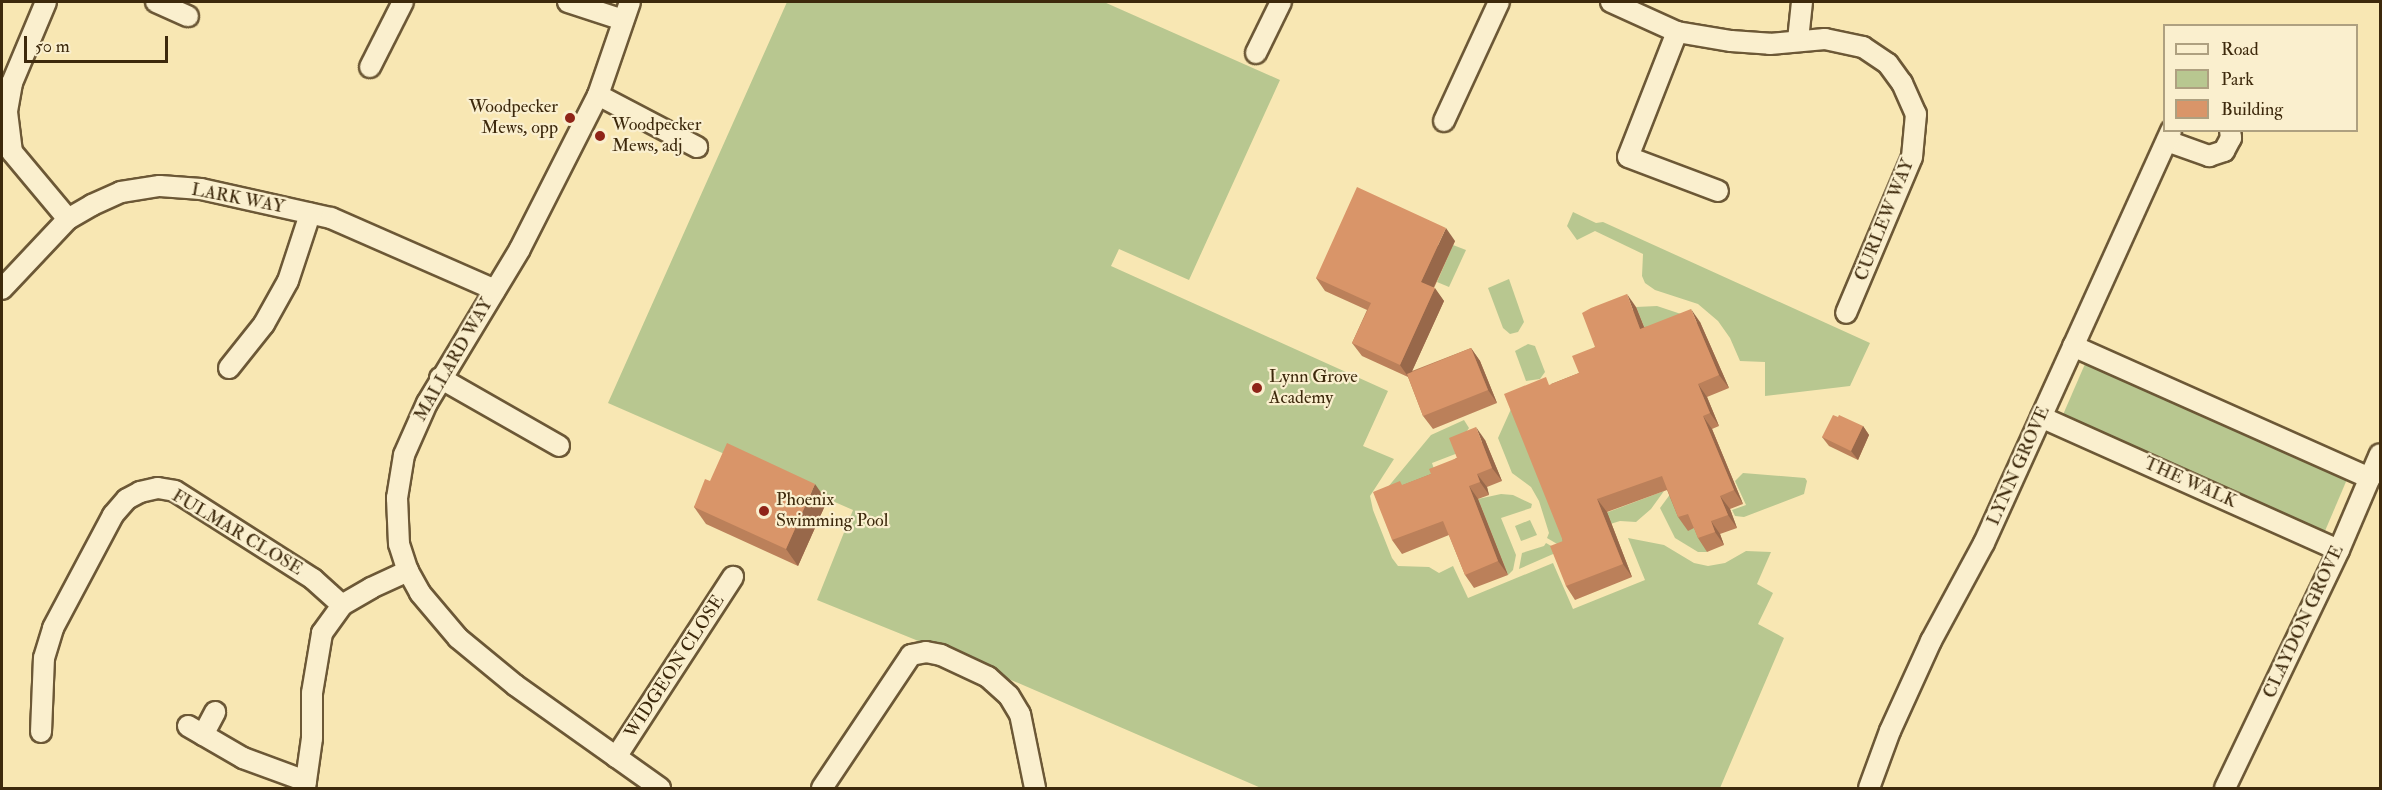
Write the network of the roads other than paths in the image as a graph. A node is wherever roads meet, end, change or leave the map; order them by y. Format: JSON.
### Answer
{"nodes":[{"id":1,"x":46,"y":2,"type":"edge"},
{"id":2,"x":156,"y":2,"type":"edge"},
{"id":3,"x":403,"y":2,"type":"edge"},
{"id":4,"x":568,"y":2,"type":"edge"},
{"id":5,"x":630,"y":2,"type":"edge"},
{"id":6,"x":1281,"y":2,"type":"edge"},
{"id":7,"x":1498,"y":2,"type":"edge"},
{"id":8,"x":1611,"y":2,"type":"edge"},
{"id":9,"x":1802,"y":2,"type":"edge"},
{"id":10,"x":188,"y":16,"type":"dead end"},
{"id":11,"x":623,"y":20,"type":"junction"},
{"id":12,"x":1677,"y":32,"type":"junction"},
{"id":13,"x":1798,"y":40,"type":"junction"},
{"id":14,"x":1256,"y":53,"type":"dead end"},
{"id":15,"x":370,"y":67,"type":"dead end"},
{"id":16,"x":598,"y":94,"type":"junction"},
{"id":17,"x":1444,"y":121,"type":"dead end"},
{"id":18,"x":2230,"y":132,"type":"edge"},
{"id":19,"x":2169,"y":136,"type":"edge"},
{"id":20,"x":697,"y":147,"type":"dead end"},
{"id":21,"x":7,"y":155,"type":"edge"},
{"id":22,"x":1718,"y":191,"type":"dead end"},
{"id":23,"x":310,"y":214,"type":"junction"},
{"id":24,"x":68,"y":219,"type":"junction"},
{"id":25,"x":2,"y":289,"type":"edge"},
{"id":26,"x":495,"y":290,"type":"junction"},
{"id":27,"x":1846,"y":314,"type":"dead end"},
{"id":28,"x":2073,"y":346,"type":"junction"},
{"id":29,"x":229,"y":368,"type":"dead end"},
{"id":30,"x":440,"y":378,"type":"junction"},
{"id":31,"x":2041,"y":417,"type":"junction"},
{"id":32,"x":559,"y":446,"type":"dead end"},
{"id":33,"x":2380,"y":454,"type":"edge"},
{"id":34,"x":2370,"y":478,"type":"junction"},
{"id":35,"x":2339,"y":550,"type":"junction"},
{"id":36,"x":408,"y":572,"type":"junction"},
{"id":37,"x":733,"y":576,"type":"dead end"},
{"id":38,"x":342,"y":605,"type":"junction"},
{"id":39,"x":215,"y":712,"type":"dead end"},
{"id":40,"x":41,"y":732,"type":"dead end"},
{"id":41,"x":616,"y":757,"type":"junction"},
{"id":42,"x":306,"y":785,"type":"edge"},
{"id":43,"x":660,"y":789,"type":"edge"},
{"id":44,"x":822,"y":789,"type":"edge"},
{"id":45,"x":1035,"y":789,"type":"edge"},
{"id":46,"x":1869,"y":789,"type":"edge"},
{"id":47,"x":2225,"y":789,"type":"edge"}],
"edges":[{"from":1,"to":21,"type":"street"},
{"from":2,"to":10,"type":"street"},
{"from":3,"to":15,"type":"street"},
{"from":4,"to":11,"type":"street"},
{"from":5,"to":11,"type":"street","name":"MALLARD WAY"},
{"from":6,"to":14,"type":"street"},
{"from":7,"to":17,"type":"street"},
{"from":8,"to":12,"type":"street","name":"CURLEW WAY"},
{"from":9,"to":13,"type":"street"},
{"from":11,"to":16,"type":"street","name":"MALLARD WAY"},
{"from":12,"to":13,"type":"street","name":"CURLEW WAY"},
{"from":12,"to":22,"type":"street"},
{"from":13,"to":27,"type":"street","name":"CURLEW WAY"},
{"from":16,"to":20,"type":"street"},
{"from":16,"to":26,"type":"street","name":"MALLARD WAY"},
{"from":18,"to":19,"type":"street","name":"LYNN GROVE"},
{"from":19,"to":28,"type":"street","name":"LYNN GROVE"},
{"from":21,"to":24,"type":"street"},
{"from":23,"to":24,"type":"street","name":"LARK WAY"},
{"from":23,"to":26,"type":"street","name":"LARK WAY"},
{"from":23,"to":29,"type":"street"},
{"from":24,"to":25,"type":"street","name":"LARK WAY"},
{"from":26,"to":30,"type":"street","name":"MALLARD WAY"},
{"from":28,"to":31,"type":"street","name":"LYNN GROVE"},
{"from":28,"to":34,"type":"street"},
{"from":30,"to":32,"type":"street"},
{"from":30,"to":36,"type":"street","name":"MALLARD WAY"},
{"from":31,"to":35,"type":"street","name":"THE WALK"},
{"from":31,"to":46,"type":"street","name":"LYNN GROVE"},
{"from":33,"to":34,"type":"street","name":"CLAYDON GROVE"},
{"from":34,"to":35,"type":"street","name":"CLAYDON GROVE"},
{"from":35,"to":47,"type":"street","name":"CLAYDON GROVE"},
{"from":36,"to":38,"type":"street"},
{"from":36,"to":41,"type":"street","name":"MALLARD WAY"},
{"from":37,"to":41,"type":"street","name":"WIDGEON CLOSE"},
{"from":38,"to":40,"type":"street","name":"FULMAR CLOSE"},
{"from":38,"to":42,"type":"street"},
{"from":39,"to":42,"type":"street"},
{"from":41,"to":43,"type":"street","name":"MALLARD WAY"},
{"from":44,"to":45,"type":"street"}]}
